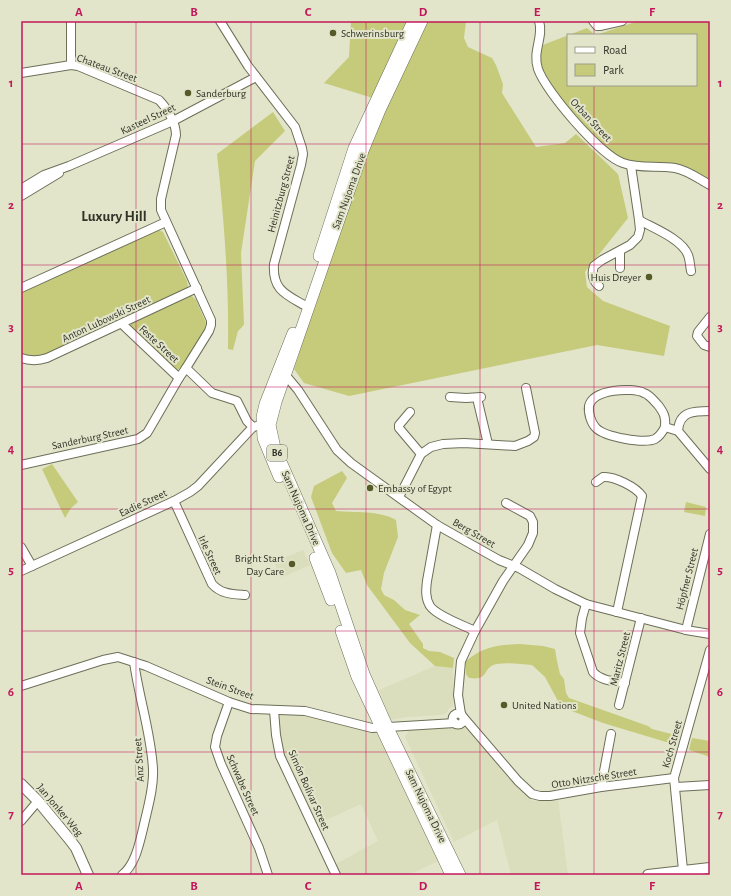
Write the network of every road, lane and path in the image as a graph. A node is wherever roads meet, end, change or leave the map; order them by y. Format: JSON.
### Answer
{"nodes":[{"id":1,"x":71,"y":21,"type":"edge"},
{"id":2,"x":220,"y":21,"type":"edge"},
{"id":3,"x":413,"y":21,"type":"edge"},
{"id":4,"x":422,"y":21,"type":"edge"},
{"id":5,"x":539,"y":21,"type":"edge"},
{"id":6,"x":593,"y":21,"type":"edge"},
{"id":7,"x":622,"y":21,"type":"edge"},
{"id":8,"x":71,"y":65,"type":"junction"},
{"id":9,"x":21,"y":73,"type":"edge"},
{"id":10,"x":256,"y":77,"type":"junction"},
{"id":11,"x":173,"y":121,"type":"junction"},
{"id":12,"x":69,"y":166,"type":"junction"},
{"id":13,"x":631,"y":166,"type":"junction"},
{"id":14,"x":710,"y":186,"type":"edge"},
{"id":15,"x":21,"y":189,"type":"edge"},
{"id":16,"x":21,"y":196,"type":"edge"},
{"id":17,"x":639,"y":220,"type":"junction"},
{"id":18,"x":166,"y":222,"type":"junction"},
{"id":19,"x":620,"y":251,"type":"junction"},
{"id":20,"x":620,"y":268,"type":"dead end"},
{"id":21,"x":691,"y":271,"type":"dead end"},
{"id":22,"x":599,"y":286,"type":"dead end"},
{"id":23,"x":21,"y":288,"type":"edge"},
{"id":24,"x":197,"y":288,"type":"junction"},
{"id":25,"x":306,"y":306,"type":"junction"},
{"id":26,"x":710,"y":317,"type":"edge"},
{"id":27,"x":122,"y":324,"type":"junction"},
{"id":28,"x":710,"y":347,"type":"edge"},
{"id":29,"x":21,"y":358,"type":"edge"},
{"id":30,"x":186,"y":368,"type":"junction"},
{"id":31,"x":283,"y":372,"type":"junction"},
{"id":32,"x":179,"y":378,"type":"junction"},
{"id":33,"x":526,"y":388,"type":"dead end"},
{"id":34,"x":450,"y":397,"type":"dead end"},
{"id":35,"x":710,"y":411,"type":"edge"},
{"id":36,"x":410,"y":412,"type":"dead end"},
{"id":37,"x":666,"y":418,"type":"junction"},
{"id":38,"x":679,"y":421,"type":"junction"},
{"id":39,"x":262,"y":426,"type":"junction"},
{"id":40,"x":665,"y":427,"type":"junction"},
{"id":41,"x":678,"y":431,"type":"junction"},
{"id":42,"x":488,"y":444,"type":"junction"},
{"id":43,"x":421,"y":454,"type":"junction"},
{"id":44,"x":21,"y":465,"type":"edge"},
{"id":45,"x":710,"y":469,"type":"edge"},
{"id":46,"x":596,"y":482,"type":"dead end"},
{"id":47,"x":399,"y":497,"type":"junction"},
{"id":48,"x":174,"y":501,"type":"junction"},
{"id":49,"x":506,"y":503,"type":"dead end"},
{"id":50,"x":437,"y":525,"type":"junction"},
{"id":51,"x":710,"y":534,"type":"edge"},
{"id":52,"x":21,"y":547,"type":"edge"},
{"id":53,"x":514,"y":565,"type":"junction"},
{"id":54,"x":32,"y":566,"type":"junction"},
{"id":55,"x":21,"y":571,"type":"edge"},
{"id":56,"x":245,"y":595,"type":"dead end"},
{"id":57,"x":586,"y":604,"type":"junction"},
{"id":58,"x":617,"y":612,"type":"junction"},
{"id":59,"x":641,"y":618,"type":"junction"},
{"id":60,"x":686,"y":630,"type":"junction"},
{"id":61,"x":475,"y":631,"type":"junction"},
{"id":62,"x":710,"y":634,"type":"edge"},
{"id":63,"x":710,"y":650,"type":"edge"},
{"id":64,"x":134,"y":662,"type":"junction"},
{"id":65,"x":625,"y":683,"type":"junction"},
{"id":66,"x":21,"y":686,"type":"edge"},
{"id":67,"x":229,"y":702,"type":"junction"},
{"id":68,"x":619,"y":705,"type":"dead end"},
{"id":69,"x":274,"y":710,"type":"junction"},
{"id":70,"x":458,"y":718,"type":"junction"},
{"id":71,"x":384,"y":728,"type":"junction"},
{"id":72,"x":611,"y":734,"type":"dead end"},
{"id":73,"x":674,"y":778,"type":"junction"},
{"id":74,"x":21,"y":784,"type":"edge"},
{"id":75,"x":710,"y":785,"type":"edge"},
{"id":76,"x":601,"y":787,"type":"junction"},
{"id":77,"x":676,"y":787,"type":"junction"},
{"id":78,"x":38,"y":801,"type":"junction"},
{"id":79,"x":21,"y":820,"type":"edge"},
{"id":80,"x":710,"y":868,"type":"edge"},
{"id":81,"x":683,"y":870,"type":"junction"},
{"id":82,"x":88,"y":875,"type":"edge"},
{"id":83,"x":122,"y":875,"type":"edge"},
{"id":84,"x":268,"y":875,"type":"edge"},
{"id":85,"x":336,"y":875,"type":"edge"},
{"id":86,"x":451,"y":875,"type":"edge"},
{"id":87,"x":460,"y":875,"type":"edge"},
{"id":88,"x":648,"y":875,"type":"edge"}],
"edges":[{"from":1,"to":8,"type":"street"},
{"from":2,"to":10,"type":"street","name":"Heinitzburg Street"},
{"from":3,"to":25,"type":"highway","name":"Sam Nujoma Drive","number":"B6"},
{"from":4,"to":25,"type":"highway","name":"Sam Nujoma Drive","number":"B6"},
{"from":5,"to":13,"type":"street","name":"Orban Street"},
{"from":6,"to":7,"type":"street"},
{"from":8,"to":9,"type":"street","name":"Chateau Street"},
{"from":8,"to":11,"type":"street","name":"Chateau Street"},
{"from":10,"to":11,"type":"street","name":"Kasteel Street"},
{"from":10,"to":25,"type":"street","name":"Heinitzburg Street"},
{"from":11,"to":12,"type":"street","name":"Kasteel Street"},
{"from":11,"to":18,"type":"street"},
{"from":12,"to":15,"type":"street","name":"Kasteel Street"},
{"from":12,"to":16,"type":"street","name":"Kasteel Street"},
{"from":13,"to":14,"type":"street","name":"Orban Street"},
{"from":13,"to":17,"type":"street"},
{"from":17,"to":19,"type":"street"},
{"from":17,"to":21,"type":"street"},
{"from":18,"to":23,"type":"street"},
{"from":18,"to":24,"type":"street"},
{"from":19,"to":20,"type":"street"},
{"from":19,"to":22,"type":"street"},
{"from":24,"to":27,"type":"street","name":"Anton Lubowski Street"},
{"from":24,"to":30,"type":"street"},
{"from":25,"to":31,"type":"highway","name":"Sam Nujoma Drive","number":"B6"},
{"from":26,"to":28,"type":"street"},
{"from":27,"to":29,"type":"street","name":"Anton Lubowski Street"},
{"from":27,"to":32,"type":"street","name":"Feste Street"},
{"from":30,"to":32,"type":"street","name":"Feste Street"},
{"from":30,"to":39,"type":"street","name":"Feste Street"},
{"from":31,"to":39,"type":"highway","name":"Sam Nujoma Drive","number":"B6"},
{"from":31,"to":47,"type":"street","name":"Berg Street"},
{"from":32,"to":44,"type":"street","name":"Sanderburg Street"},
{"from":33,"to":42,"type":"street"},
{"from":34,"to":42,"type":"street"},
{"from":35,"to":38,"type":"street"},
{"from":36,"to":43,"type":"street"},
{"from":37,"to":38,"type":"street"},
{"from":37,"to":40,"type":"street"},
{"from":37,"to":40,"type":"street"},
{"from":38,"to":41,"type":"street"},
{"from":39,"to":48,"type":"street","name":"Eadie Street"},
{"from":39,"to":71,"type":"highway","name":"Sam Nujoma Drive","number":"B6"},
{"from":40,"to":41,"type":"street"},
{"from":41,"to":45,"type":"street"},
{"from":42,"to":43,"type":"street"},
{"from":43,"to":47,"type":"street"},
{"from":46,"to":58,"type":"street"},
{"from":47,"to":50,"type":"street","name":"Berg Street"},
{"from":48,"to":54,"type":"street","name":"Eadie Street"},
{"from":48,"to":56,"type":"street","name":"Irle Street"},
{"from":49,"to":53,"type":"street"},
{"from":50,"to":53,"type":"street","name":"Berg Street"},
{"from":50,"to":61,"type":"street"},
{"from":51,"to":60,"type":"street","name":"Höpfner Street"},
{"from":52,"to":54,"type":"street"},
{"from":53,"to":57,"type":"street","name":"Berg Street"},
{"from":53,"to":61,"type":"street"},
{"from":54,"to":55,"type":"street","name":"Eadie Street"},
{"from":57,"to":58,"type":"street","name":"Berg Street"},
{"from":57,"to":65,"type":"street"},
{"from":58,"to":59,"type":"street","name":"Berg Street"},
{"from":59,"to":60,"type":"street","name":"Berg Street"},
{"from":59,"to":65,"type":"street","name":"Maritz Street"},
{"from":60,"to":62,"type":"street","name":"Berg Street"},
{"from":61,"to":70,"type":"street"},
{"from":63,"to":73,"type":"street","name":"Koch Street"},
{"from":64,"to":66,"type":"street","name":"Stein Street"},
{"from":64,"to":67,"type":"street","name":"Stein Street"},
{"from":64,"to":83,"type":"street","name":"Anz Street"},
{"from":65,"to":68,"type":"street","name":"Maritz Street"},
{"from":67,"to":69,"type":"street","name":"Stein Street"},
{"from":67,"to":84,"type":"street","name":"Schwabe Street"},
{"from":69,"to":71,"type":"street","name":"Stein Street"},
{"from":69,"to":85,"type":"street","name":"Simón Bolívar Street"},
{"from":70,"to":71,"type":"street","name":"Stein Street"},
{"from":70,"to":76,"type":"street","name":"Otto Nitzsche Street"},
{"from":71,"to":86,"type":"highway","name":"Sam Nujoma Drive","number":"B6"},
{"from":71,"to":87,"type":"highway","name":"Sam Nujoma Drive","number":"B6"},
{"from":72,"to":76,"type":"street"},
{"from":73,"to":76,"type":"street","name":"Otto Nitzsche Street"},
{"from":73,"to":77,"type":"street","name":"Koch Street"},
{"from":74,"to":78,"type":"main road","name":"Jan Jonker Weg"},
{"from":75,"to":77,"type":"street"},
{"from":77,"to":81,"type":"street","name":"Koch Street"},
{"from":78,"to":79,"type":"street"},
{"from":78,"to":82,"type":"main road","name":"Jan Jonker Weg"},
{"from":80,"to":81,"type":"main road"},
{"from":81,"to":88,"type":"main road"}]}
